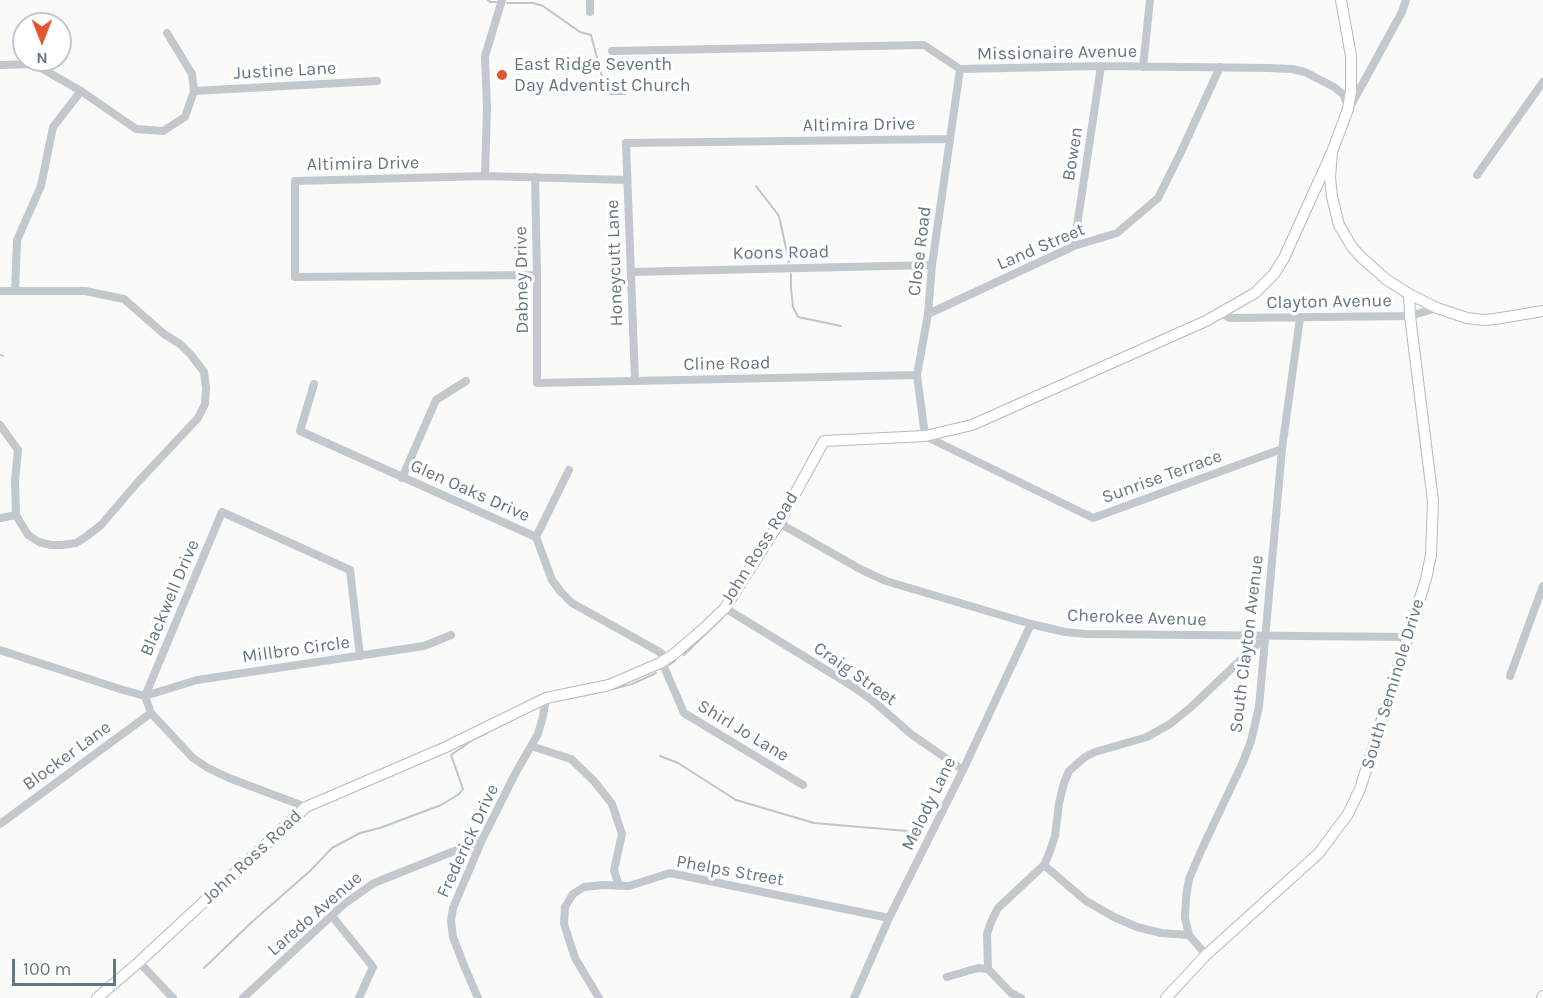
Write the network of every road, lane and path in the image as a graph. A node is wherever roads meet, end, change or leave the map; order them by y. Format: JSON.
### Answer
{"nodes":[{"id":1,"x":502,"y":0,"type":"edge"},
{"id":2,"x":590,"y":0,"type":"edge"},
{"id":3,"x":1150,"y":0,"type":"edge"},
{"id":4,"x":1341,"y":0,"type":"edge"},
{"id":5,"x":1406,"y":0,"type":"edge"},
{"id":6,"x":590,"y":12,"type":"dead end"},
{"id":7,"x":166,"y":33,"type":"dead end"},
{"id":8,"x":612,"y":51,"type":"dead end"},
{"id":9,"x":0,"y":65,"type":"edge"},
{"id":10,"x":1101,"y":66,"type":"junction"},
{"id":11,"x":1143,"y":67,"type":"junction"},
{"id":12,"x":1220,"y":67,"type":"junction"},
{"id":13,"x":960,"y":69,"type":"junction"},
{"id":14,"x":377,"y":81,"type":"dead end"},
{"id":15,"x":1543,"y":82,"type":"edge"},
{"id":16,"x":81,"y":91,"type":"junction"},
{"id":17,"x":194,"y":91,"type":"junction"},
{"id":18,"x":1348,"y":109,"type":"junction"},
{"id":19,"x":949,"y":139,"type":"junction"},
{"id":20,"x":626,"y":143,"type":"joint"},
{"id":21,"x":1332,"y":152,"type":"junction"},
{"id":22,"x":485,"y":176,"type":"junction"},
{"id":23,"x":1477,"y":176,"type":"dead end"},
{"id":24,"x":535,"y":177,"type":"junction"},
{"id":25,"x":627,"y":180,"type":"junction"},
{"id":26,"x":1074,"y":246,"type":"junction"},
{"id":27,"x":932,"y":265,"type":"junction"},
{"id":28,"x":631,"y":272,"type":"junction"},
{"id":29,"x":537,"y":275,"type":"junction"},
{"id":30,"x":0,"y":291,"type":"edge"},
{"id":31,"x":15,"y":291,"type":"junction"},
{"id":32,"x":1409,"y":294,"type":"junction"},
{"id":33,"x":1437,"y":308,"type":"junction"},
{"id":34,"x":1543,"y":312,"type":"edge"},
{"id":35,"x":1222,"y":313,"type":"junction"},
{"id":36,"x":928,"y":314,"type":"junction"},
{"id":37,"x":1410,"y":316,"type":"junction"},
{"id":38,"x":1300,"y":318,"type":"junction"},
{"id":39,"x":917,"y":375,"type":"junction"},
{"id":40,"x":466,"y":381,"type":"dead end"},
{"id":41,"x":635,"y":381,"type":"junction"},
{"id":42,"x":537,"y":383,"type":"joint"},
{"id":43,"x":314,"y":384,"type":"dead end"},
{"id":44,"x":0,"y":425,"type":"edge"},
{"id":45,"x":925,"y":436,"type":"junction"},
{"id":46,"x":1282,"y":449,"type":"junction"},
{"id":47,"x":569,"y":470,"type":"dead end"},
{"id":48,"x":402,"y":478,"type":"junction"},
{"id":49,"x":16,"y":515,"type":"junction"},
{"id":50,"x":0,"y":518,"type":"edge"},
{"id":51,"x":779,"y":523,"type":"junction"},
{"id":52,"x":536,"y":537,"type":"junction"},
{"id":53,"x":1543,"y":585,"type":"edge"},
{"id":54,"x":725,"y":608,"type":"junction"},
{"id":55,"x":1031,"y":624,"type":"junction"},
{"id":56,"x":450,"y":635,"type":"dead end"},
{"id":57,"x":1266,"y":636,"type":"junction"},
{"id":58,"x":1408,"y":638,"type":"junction"},
{"id":59,"x":0,"y":650,"type":"edge"},
{"id":60,"x":360,"y":656,"type":"junction"},
{"id":61,"x":664,"y":660,"type":"junction"},
{"id":62,"x":1510,"y":676,"type":"dead end"},
{"id":63,"x":145,"y":696,"type":"junction"},
{"id":64,"x":546,"y":698,"type":"junction"},
{"id":65,"x":151,"y":713,"type":"junction"},
{"id":66,"x":531,"y":746,"type":"junction"},
{"id":67,"x":963,"y":770,"type":"junction"},
{"id":68,"x":803,"y":785,"type":"dead end"},
{"id":69,"x":306,"y":807,"type":"junction"},
{"id":70,"x":0,"y":824,"type":"edge"},
{"id":71,"x":482,"y":840,"type":"junction"},
{"id":72,"x":1044,"y":865,"type":"junction"},
{"id":73,"x":619,"y":886,"type":"junction"},
{"id":74,"x":332,"y":916,"type":"junction"},
{"id":75,"x":889,"y":918,"type":"junction"},
{"id":76,"x":1189,"y":935,"type":"junction"},
{"id":77,"x":1206,"y":955,"type":"junction"},
{"id":78,"x":139,"y":962,"type":"junction"},
{"id":79,"x":988,"y":969,"type":"junction"},
{"id":80,"x":947,"y":977,"type":"dead end"},
{"id":81,"x":98,"y":998,"type":"edge"},
{"id":82,"x":173,"y":998,"type":"edge"},
{"id":83,"x":243,"y":998,"type":"edge"},
{"id":84,"x":359,"y":998,"type":"edge"},
{"id":85,"x":478,"y":998,"type":"edge"},
{"id":86,"x":599,"y":998,"type":"edge"},
{"id":87,"x":854,"y":998,"type":"edge"},
{"id":88,"x":1021,"y":998,"type":"edge"},
{"id":89,"x":1166,"y":998,"type":"edge"}],
"edges":[{"from":1,"to":22,"type":"street"},
{"from":2,"to":6,"type":"street"},
{"from":3,"to":11,"type":"street"},
{"from":4,"to":18,"type":"street"},
{"from":5,"to":18,"type":"street"},
{"from":7,"to":17,"type":"street"},
{"from":8,"to":13,"type":"street","name":"Missionaire Avenue"},
{"from":9,"to":16,"type":"street"},
{"from":10,"to":11,"type":"street","name":"Missionaire Avenue"},
{"from":10,"to":13,"type":"street","name":"Missionaire Avenue"},
{"from":10,"to":26,"type":"street","name":"Bowen"},
{"from":11,"to":12,"type":"street","name":"Missionaire Avenue"},
{"from":12,"to":18,"type":"street","name":"Missionaire Avenue"},
{"from":12,"to":26,"type":"street","name":"Land Street"},
{"from":13,"to":19,"type":"street","name":"Close Road"},
{"from":14,"to":17,"type":"street","name":"Justine Lane"},
{"from":15,"to":23,"type":"street"},
{"from":16,"to":17,"type":"street"},
{"from":16,"to":31,"type":"street"},
{"from":18,"to":21,"type":"street"},
{"from":19,"to":20,"type":"street","name":"Altimira Drive"},
{"from":19,"to":27,"type":"street","name":"Close Road"},
{"from":20,"to":25,"type":"street","name":"Honeycutt Lane"},
{"from":21,"to":32,"type":"street"},
{"from":21,"to":35,"type":"street","name":"John Ross Road"},
{"from":22,"to":24,"type":"street","name":"Altimira Drive"},
{"from":22,"to":29,"type":"street","name":"Altimira Drive"},
{"from":24,"to":25,"type":"street","name":"Altimira Drive"},
{"from":24,"to":29,"type":"street","name":"Dabney Drive"},
{"from":25,"to":28,"type":"street","name":"Honeycutt Lane"},
{"from":26,"to":36,"type":"street","name":"Land Street"},
{"from":27,"to":28,"type":"street","name":"Koons Road"},
{"from":27,"to":36,"type":"street","name":"Close Road"},
{"from":28,"to":41,"type":"street","name":"Honeycutt Lane"},
{"from":29,"to":42,"type":"street","name":"Dabney Drive"},
{"from":30,"to":31,"type":"street"},
{"from":31,"to":49,"type":"street"},
{"from":32,"to":33,"type":"street"},
{"from":32,"to":37,"type":"street","name":"South Seminole Drive"},
{"from":33,"to":34,"type":"street"},
{"from":33,"to":37,"type":"street","name":"Clayton Avenue"},
{"from":35,"to":38,"type":"street","name":"Clayton Avenue"},
{"from":35,"to":45,"type":"street","name":"John Ross Road"},
{"from":36,"to":39,"type":"street","name":"Close Road"},
{"from":37,"to":38,"type":"street","name":"Clayton Avenue"},
{"from":37,"to":58,"type":"street","name":"South Seminole Drive"},
{"from":38,"to":46,"type":"street","name":"South Clayton Avenue"},
{"from":39,"to":41,"type":"street","name":"Cline Road"},
{"from":39,"to":45,"type":"street","name":"Close Road"},
{"from":40,"to":48,"type":"street"},
{"from":41,"to":42,"type":"street","name":"Cline Road"},
{"from":43,"to":48,"type":"street","name":"Glen Oaks Drive"},
{"from":44,"to":49,"type":"street"},
{"from":45,"to":46,"type":"street","name":"Sunrise Terrace"},
{"from":45,"to":51,"type":"street","name":"John Ross Road"},
{"from":46,"to":57,"type":"street","name":"South Clayton Avenue"},
{"from":47,"to":52,"type":"street"},
{"from":48,"to":52,"type":"street","name":"Glen Oaks Drive"},
{"from":49,"to":50,"type":"street"},
{"from":51,"to":54,"type":"street","name":"John Ross Road"},
{"from":51,"to":55,"type":"street","name":"Cherokee Avenue"},
{"from":52,"to":61,"type":"street","name":"Glen Oaks Drive"},
{"from":53,"to":62,"type":"street"},
{"from":54,"to":61,"type":"street","name":"John Ross Road"},
{"from":54,"to":67,"type":"street","name":"Craig Street"},
{"from":55,"to":57,"type":"street","name":"Cherokee Avenue"},
{"from":55,"to":67,"type":"street","name":"Melody Lane"},
{"from":56,"to":60,"type":"street","name":"Millbro Circle"},
{"from":57,"to":58,"type":"street","name":"Cherokee Avenue"},
{"from":57,"to":72,"type":"street"},
{"from":57,"to":76,"type":"street","name":"South Clayton Avenue"},
{"from":58,"to":77,"type":"street","name":"South Seminole Drive"},
{"from":59,"to":63,"type":"street"},
{"from":60,"to":63,"type":"street","name":"Millbro Circle"},
{"from":60,"to":63,"type":"street","name":"Blackwell Drive"},
{"from":61,"to":64,"type":"street","name":"John Ross Road"},
{"from":61,"to":68,"type":"street","name":"Shirl Jo Lane"},
{"from":63,"to":65,"type":"street"},
{"from":64,"to":66,"type":"street","name":"Frederick Drive"},
{"from":64,"to":69,"type":"street","name":"John Ross Road"},
{"from":65,"to":69,"type":"street"},
{"from":65,"to":70,"type":"street","name":"Blocker Lane"},
{"from":66,"to":71,"type":"street","name":"Frederick Drive"},
{"from":66,"to":73,"type":"street"},
{"from":67,"to":75,"type":"street","name":"Melody Lane"},
{"from":69,"to":78,"type":"street","name":"John Ross Road"},
{"from":71,"to":74,"type":"street","name":"Laredo Avenue"},
{"from":71,"to":85,"type":"street","name":"Frederick Drive"},
{"from":72,"to":76,"type":"street"},
{"from":72,"to":79,"type":"street"},
{"from":73,"to":75,"type":"street","name":"Phelps Street"},
{"from":73,"to":86,"type":"street","name":"Phelps Street"},
{"from":74,"to":83,"type":"street","name":"Laredo Avenue"},
{"from":74,"to":84,"type":"street"},
{"from":75,"to":87,"type":"street","name":"Melody Lane"},
{"from":76,"to":77,"type":"street"},
{"from":77,"to":89,"type":"street","name":"South Seminole Drive"},
{"from":78,"to":81,"type":"street","name":"John Ross Road"},
{"from":78,"to":82,"type":"street"},
{"from":79,"to":80,"type":"street"},
{"from":79,"to":88,"type":"street"}]}
